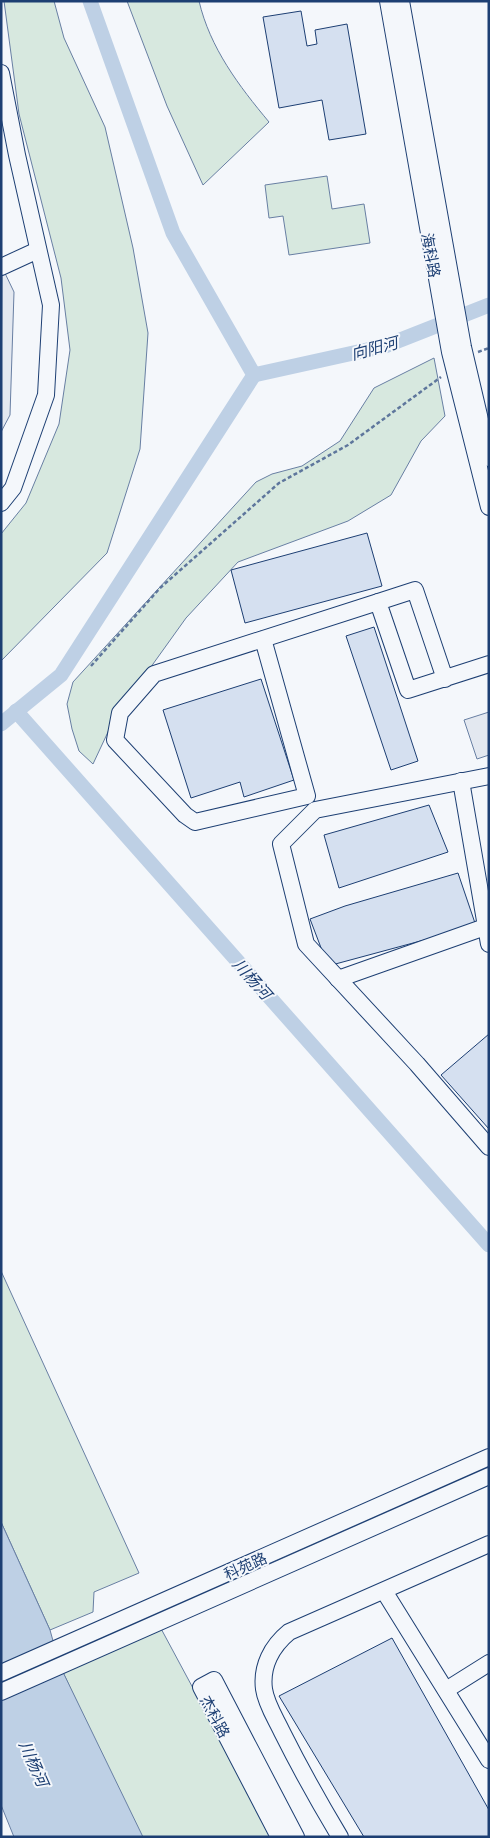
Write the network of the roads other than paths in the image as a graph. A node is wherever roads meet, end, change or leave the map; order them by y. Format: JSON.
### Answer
{"nodes":[{"id":1,"x":388,"y":1,"type":"edge"},
{"id":2,"x":401,"y":1,"type":"edge"},
{"id":3,"x":1,"y":73,"type":"edge"},
{"id":4,"x":38,"y":250,"type":"junction"},
{"id":5,"x":1,"y":267,"type":"edge"},
{"id":6,"x":441,"y":268,"type":"junction"},
{"id":7,"x":458,"y":356,"type":"junction"},
{"id":8,"x":483,"y":408,"type":"edge"},
{"id":9,"x":489,"y":458,"type":"edge"},
{"id":10,"x":1,"y":503,"type":"edge"},
{"id":11,"x":489,"y":507,"type":"edge"},
{"id":12,"x":378,"y":602,"type":"junction"},
{"id":13,"x":263,"y":639,"type":"junction"},
{"id":14,"x":489,"y":664,"type":"edge"},
{"id":15,"x":445,"y":679,"type":"junction"},
{"id":16,"x":489,"y":776,"type":"edge"},
{"id":17,"x":461,"y":781,"type":"junction"},
{"id":18,"x":485,"y":927,"type":"junction"},
{"id":19,"x":489,"y":944,"type":"edge"},
{"id":20,"x":338,"y":979,"type":"junction"},
{"id":21,"x":489,"y":1147,"type":"edge"},
{"id":22,"x":489,"y":1457,"type":"edge"},
{"id":23,"x":489,"y":1476,"type":"edge"},
{"id":24,"x":489,"y":1544,"type":"edge"},
{"id":25,"x":384,"y":1591,"type":"junction"},
{"id":26,"x":489,"y":1663,"type":"edge"},
{"id":27,"x":1,"y":1673,"type":"edge"},
{"id":28,"x":446,"y":1690,"type":"junction"},
{"id":29,"x":1,"y":1692,"type":"edge"},
{"id":30,"x":489,"y":1760,"type":"edge"},
{"id":31,"x":279,"y":1837,"type":"edge"},
{"id":32,"x":296,"y":1837,"type":"edge"},
{"id":33,"x":340,"y":1837,"type":"edge"}],
"edges":[{"from":1,"to":6,"type":"street","name":"海科路"},
{"from":2,"to":6,"type":"street","name":"海科路"},
{"from":3,"to":4,"type":"street"},
{"from":4,"to":5,"type":"street"},
{"from":4,"to":10,"type":"street"},
{"from":6,"to":7,"type":"street","name":"海科路"},
{"from":7,"to":8,"type":"street","name":"海科路"},
{"from":7,"to":11,"type":"street","name":"海科路"},
{"from":8,"to":9,"type":"street","name":"海科路"},
{"from":12,"to":13,"type":"street"},
{"from":12,"to":15,"type":"street"},
{"from":12,"to":15,"type":"street"},
{"from":13,"to":13,"type":"street"},
{"from":14,"to":15,"type":"street"},
{"from":16,"to":17,"type":"street"},
{"from":17,"to":18,"type":"street"},
{"from":17,"to":20,"type":"street"},
{"from":18,"to":19,"type":"street"},
{"from":18,"to":20,"type":"street"},
{"from":20,"to":21,"type":"street"},
{"from":22,"to":27,"type":"street","name":"科苑路"},
{"from":23,"to":29,"type":"street","name":"科苑路"},
{"from":24,"to":25,"type":"street"},
{"from":25,"to":28,"type":"street"},
{"from":25,"to":33,"type":"street"},
{"from":26,"to":28,"type":"street"},
{"from":28,"to":30,"type":"street"},
{"from":31,"to":32,"type":"street","name":"杰科路"}]}
